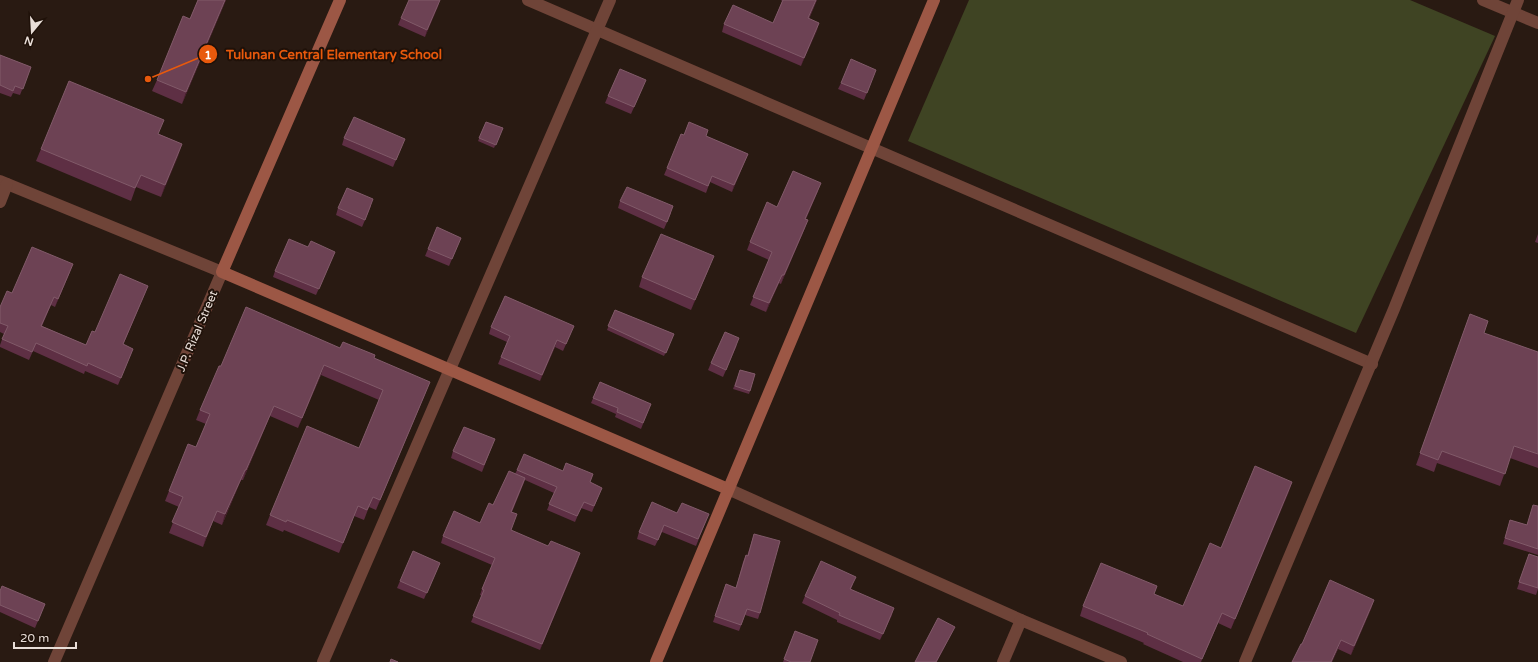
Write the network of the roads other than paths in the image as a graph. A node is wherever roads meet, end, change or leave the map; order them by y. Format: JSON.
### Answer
{"nodes":[{"id":1,"x":340,"y":0,"type":"edge"},
{"id":2,"x":528,"y":0,"type":"edge"},
{"id":3,"x":610,"y":0,"type":"edge"},
{"id":4,"x":934,"y":0,"type":"edge"},
{"id":5,"x":1483,"y":0,"type":"edge"},
{"id":6,"x":1518,"y":0,"type":"edge"},
{"id":7,"x":1513,"y":12,"type":"junction"},
{"id":8,"x":1538,"y":23,"type":"edge"},
{"id":9,"x":597,"y":30,"type":"junction"},
{"id":10,"x":871,"y":149,"type":"junction"},
{"id":11,"x":4,"y":183,"type":"edge"},
{"id":12,"x":0,"y":202,"type":"edge"},
{"id":13,"x":222,"y":272,"type":"junction"},
{"id":14,"x":1372,"y":364,"type":"junction"},
{"id":15,"x":450,"y":369,"type":"junction"},
{"id":16,"x":728,"y":489,"type":"junction"},
{"id":17,"x":1021,"y":620,"type":"junction"},
{"id":18,"x":54,"y":662,"type":"edge"},
{"id":19,"x":323,"y":662,"type":"edge"},
{"id":20,"x":656,"y":662,"type":"edge"},
{"id":21,"x":1003,"y":662,"type":"edge"},
{"id":22,"x":1121,"y":662,"type":"edge"},
{"id":23,"x":1245,"y":662,"type":"edge"}],
"edges":[{"from":1,"to":13,"type":"street","name":"J.P. Rizal Street"},
{"from":2,"to":9,"type":"street"},
{"from":3,"to":9,"type":"street"},
{"from":4,"to":10,"type":"street"},
{"from":5,"to":7,"type":"street"},
{"from":6,"to":7,"type":"street"},
{"from":7,"to":8,"type":"street"},
{"from":7,"to":14,"type":"street"},
{"from":9,"to":10,"type":"street"},
{"from":9,"to":15,"type":"street"},
{"from":10,"to":14,"type":"street"},
{"from":10,"to":16,"type":"street"},
{"from":11,"to":12,"type":"street"},
{"from":11,"to":13,"type":"street"},
{"from":13,"to":15,"type":"street"},
{"from":13,"to":18,"type":"street","name":"J.P. Rizal Street"},
{"from":14,"to":23,"type":"street"},
{"from":15,"to":16,"type":"street"},
{"from":15,"to":19,"type":"street"},
{"from":16,"to":17,"type":"street"},
{"from":16,"to":20,"type":"street"},
{"from":17,"to":21,"type":"street"},
{"from":17,"to":22,"type":"street"}]}
